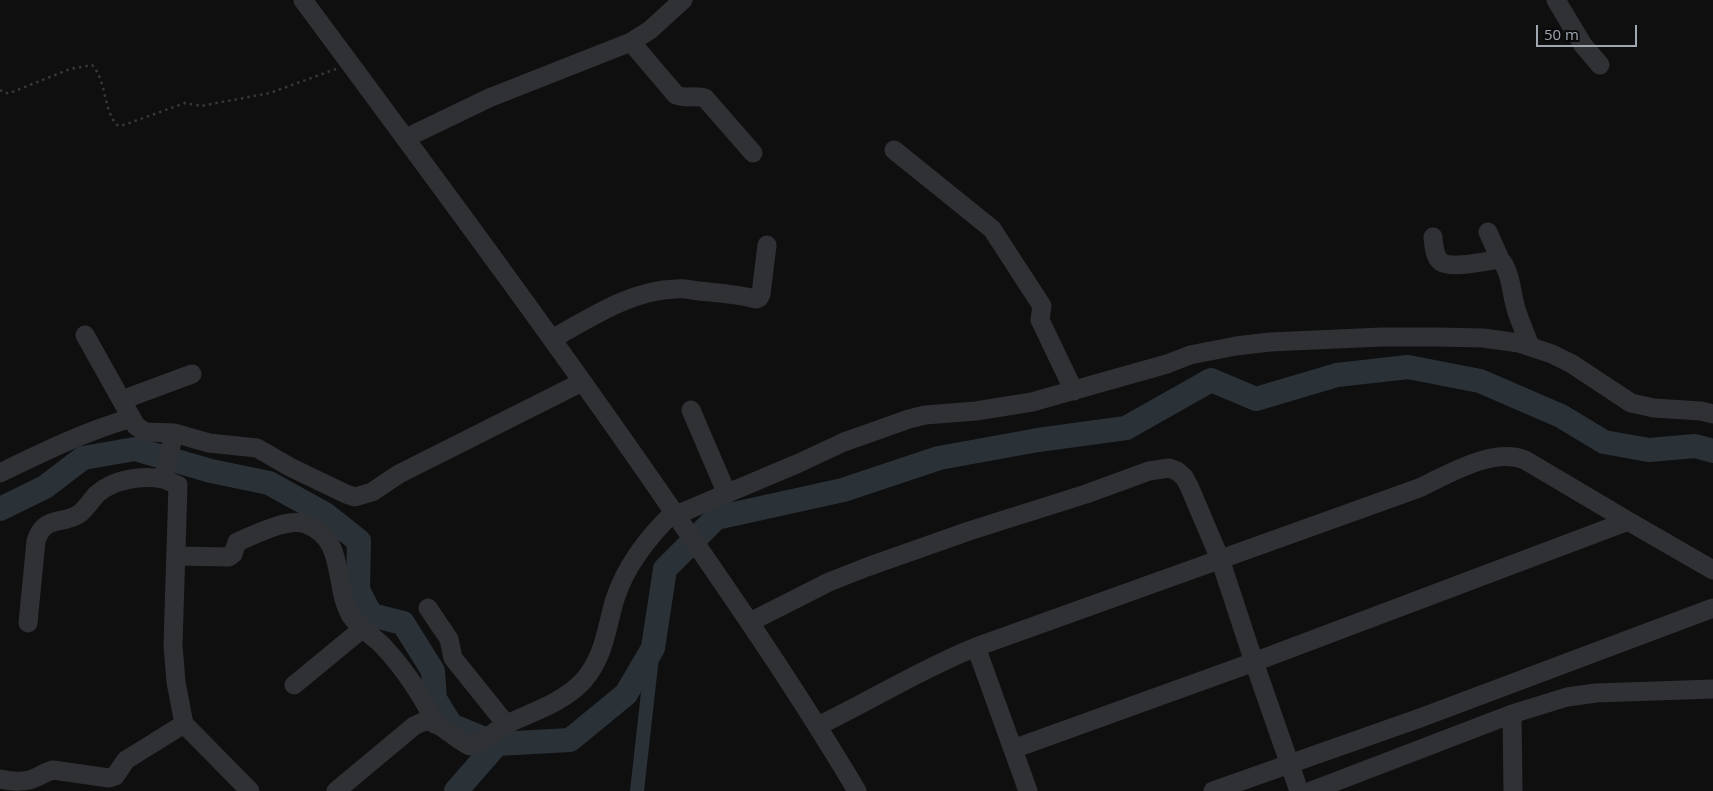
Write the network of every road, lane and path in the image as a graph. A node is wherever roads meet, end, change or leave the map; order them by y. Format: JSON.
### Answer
{"nodes":[{"id":1,"x":303,"y":0,"type":"edge"},
{"id":2,"x":683,"y":0,"type":"edge"},
{"id":3,"x":1556,"y":0,"type":"edge"},
{"id":4,"x":631,"y":42,"type":"junction"},
{"id":5,"x":349,"y":62,"type":"junction"},
{"id":6,"x":1600,"y":65,"type":"dead end"},
{"id":7,"x":0,"y":90,"type":"edge"},
{"id":8,"x":406,"y":138,"type":"junction"},
{"id":9,"x":894,"y":150,"type":"dead end"},
{"id":10,"x":752,"y":153,"type":"dead end"},
{"id":11,"x":1488,"y":232,"type":"dead end"},
{"id":12,"x":1433,"y":237,"type":"dead end"},
{"id":13,"x":767,"y":245,"type":"dead end"},
{"id":14,"x":1500,"y":259,"type":"junction"},
{"id":15,"x":85,"y":335,"type":"dead end"},
{"id":16,"x":552,"y":339,"type":"junction"},
{"id":17,"x":1530,"y":346,"type":"junction"},
{"id":18,"x":192,"y":374,"type":"dead end"},
{"id":19,"x":582,"y":382,"type":"junction"},
{"id":20,"x":1074,"y":391,"type":"junction"},
{"id":21,"x":122,"y":400,"type":"junction"},
{"id":22,"x":691,"y":410,"type":"dead end"},
{"id":23,"x":1713,"y":414,"type":"edge"},
{"id":24,"x":132,"y":418,"type":"junction"},
{"id":25,"x":173,"y":436,"type":"junction"},
{"id":26,"x":0,"y":472,"type":"edge"},
{"id":27,"x":164,"y":472,"type":"junction"},
{"id":28,"x":727,"y":494,"type":"junction"},
{"id":29,"x":676,"y":515,"type":"junction"},
{"id":30,"x":1628,"y":522,"type":"junction"},
{"id":31,"x":176,"y":556,"type":"junction"},
{"id":32,"x":1220,"y":559,"type":"junction"},
{"id":33,"x":1713,"y":570,"type":"edge"},
{"id":34,"x":428,"y":608,"type":"dead end"},
{"id":35,"x":1713,"y":608,"type":"edge"},
{"id":36,"x":750,"y":622,"type":"junction"},
{"id":37,"x":28,"y":623,"type":"dead end"},
{"id":38,"x":362,"y":628,"type":"junction"},
{"id":39,"x":976,"y":647,"type":"junction"},
{"id":40,"x":1254,"y":662,"type":"junction"},
{"id":41,"x":294,"y":685,"type":"dead end"},
{"id":42,"x":1713,"y":689,"type":"edge"},
{"id":43,"x":1512,"y":714,"type":"junction"},
{"id":44,"x":184,"y":724,"type":"junction"},
{"id":45,"x":435,"y":724,"type":"junction"},
{"id":46,"x":818,"y":726,"type":"junction"},
{"id":47,"x":499,"y":729,"type":"junction"},
{"id":48,"x":1013,"y":749,"type":"junction"},
{"id":49,"x":1290,"y":763,"type":"junction"},
{"id":50,"x":0,"y":779,"type":"edge"},
{"id":51,"x":250,"y":791,"type":"edge"},
{"id":52,"x":336,"y":791,"type":"edge"},
{"id":53,"x":857,"y":791,"type":"edge"},
{"id":54,"x":1028,"y":791,"type":"edge"},
{"id":55,"x":1214,"y":791,"type":"edge"},
{"id":56,"x":1300,"y":791,"type":"edge"},
{"id":57,"x":1311,"y":791,"type":"edge"},
{"id":58,"x":1513,"y":791,"type":"edge"}],
"edges":[{"from":1,"to":5,"type":"street"},
{"from":2,"to":4,"type":"street"},
{"from":3,"to":6,"type":"street"},
{"from":4,"to":8,"type":"street"},
{"from":4,"to":10,"type":"street"},
{"from":5,"to":7,"type":"path"},
{"from":5,"to":8,"type":"street"},
{"from":8,"to":16,"type":"street"},
{"from":9,"to":20,"type":"street"},
{"from":11,"to":14,"type":"street"},
{"from":12,"to":14,"type":"street"},
{"from":13,"to":16,"type":"street"},
{"from":14,"to":17,"type":"street"},
{"from":15,"to":21,"type":"street"},
{"from":16,"to":19,"type":"street"},
{"from":17,"to":20,"type":"street"},
{"from":17,"to":23,"type":"street"},
{"from":18,"to":21,"type":"street"},
{"from":19,"to":25,"type":"street"},
{"from":19,"to":29,"type":"street"},
{"from":20,"to":28,"type":"street"},
{"from":21,"to":24,"type":"street"},
{"from":22,"to":28,"type":"street"},
{"from":24,"to":25,"type":"street"},
{"from":24,"to":26,"type":"street"},
{"from":25,"to":27,"type":"street"},
{"from":27,"to":31,"type":"street"},
{"from":27,"to":37,"type":"street"},
{"from":28,"to":29,"type":"street"},
{"from":29,"to":36,"type":"street"},
{"from":29,"to":47,"type":"street"},
{"from":30,"to":32,"type":"street"},
{"from":30,"to":33,"type":"street"},
{"from":30,"to":40,"type":"street"},
{"from":31,"to":38,"type":"street"},
{"from":31,"to":44,"type":"street"},
{"from":32,"to":36,"type":"street"},
{"from":32,"to":39,"type":"street"},
{"from":32,"to":40,"type":"street"},
{"from":34,"to":47,"type":"street"},
{"from":35,"to":49,"type":"street"},
{"from":36,"to":46,"type":"street"},
{"from":38,"to":41,"type":"street"},
{"from":38,"to":45,"type":"street"},
{"from":39,"to":46,"type":"street"},
{"from":39,"to":48,"type":"street"},
{"from":40,"to":48,"type":"street"},
{"from":40,"to":49,"type":"street"},
{"from":42,"to":43,"type":"street"},
{"from":43,"to":57,"type":"street"},
{"from":43,"to":58,"type":"street"},
{"from":44,"to":50,"type":"street"},
{"from":44,"to":51,"type":"street"},
{"from":45,"to":47,"type":"street"},
{"from":45,"to":52,"type":"street"},
{"from":46,"to":53,"type":"street"},
{"from":48,"to":54,"type":"street"},
{"from":49,"to":55,"type":"street"},
{"from":49,"to":56,"type":"street"}]}
